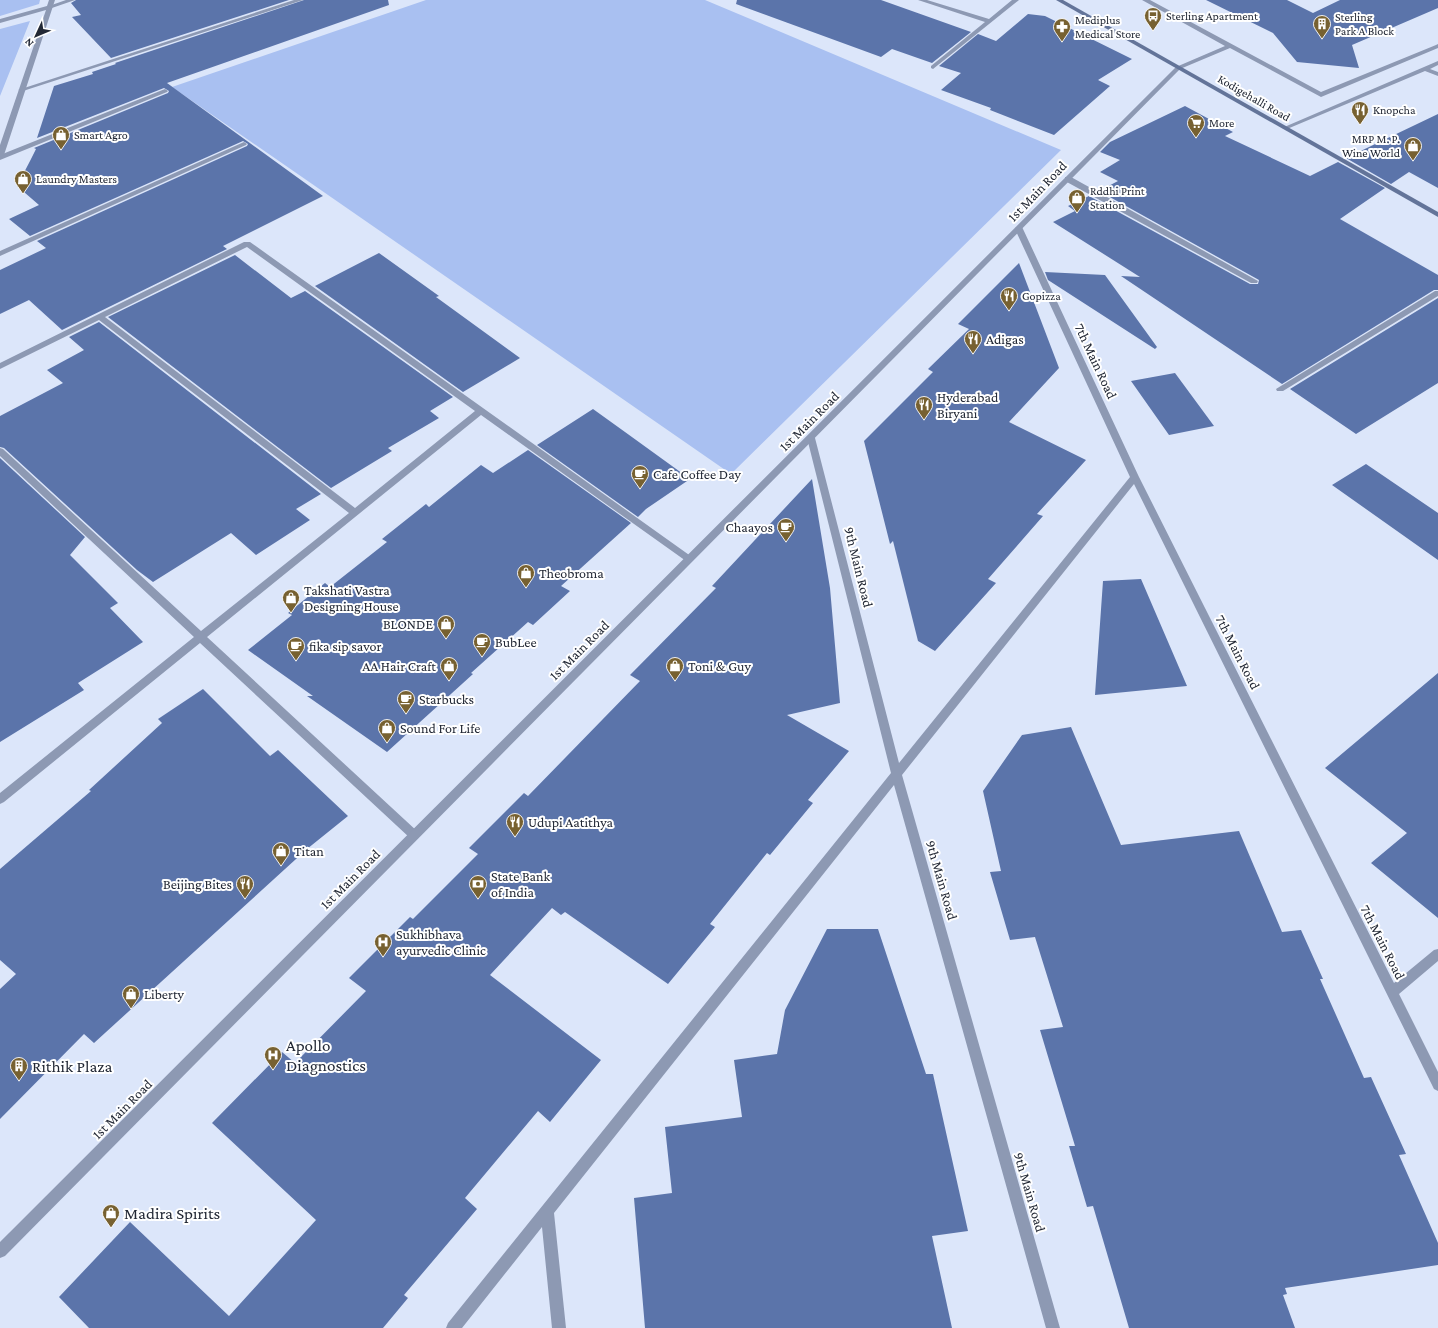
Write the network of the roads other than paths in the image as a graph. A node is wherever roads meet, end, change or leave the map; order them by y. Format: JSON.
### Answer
{"nodes":[{"id":1,"x":72,"y":0,"type":"edge"},
{"id":2,"x":300,"y":0,"type":"edge"},
{"id":3,"x":920,"y":0,"type":"edge"},
{"id":4,"x":1016,"y":0,"type":"edge"},
{"id":5,"x":1059,"y":0,"type":"edge"},
{"id":6,"x":1145,"y":0,"type":"edge"},
{"id":7,"x":51,"y":3,"type":"edge"},
{"id":8,"x":0,"y":21,"type":"edge"},
{"id":9,"x":990,"y":21,"type":"junction"},
{"id":10,"x":1230,"y":46,"type":"junction"},
{"id":11,"x":1438,"y":46,"type":"edge"},
{"id":12,"x":1438,"y":63,"type":"edge"},
{"id":13,"x":933,"y":67,"type":"dead end"},
{"id":14,"x":1178,"y":68,"type":"junction"},
{"id":15,"x":1425,"y":69,"type":"junction"},
{"id":16,"x":1438,"y":74,"type":"edge"},
{"id":17,"x":21,"y":90,"type":"junction"},
{"id":18,"x":165,"y":91,"type":"dead end"},
{"id":19,"x":1285,"y":128,"type":"junction"},
{"id":20,"x":244,"y":144,"type":"dead end"},
{"id":21,"x":0,"y":155,"type":"edge"},
{"id":22,"x":0,"y":158,"type":"edge"},
{"id":23,"x":1068,"y":179,"type":"junction"},
{"id":24,"x":1438,"y":215,"type":"edge"},
{"id":25,"x":1019,"y":229,"type":"junction"},
{"id":26,"x":0,"y":254,"type":"edge"},
{"id":27,"x":1254,"y":281,"type":"dead end"},
{"id":28,"x":1438,"y":293,"type":"edge"},
{"id":29,"x":100,"y":317,"type":"junction"},
{"id":30,"x":0,"y":366,"type":"edge"},
{"id":31,"x":1280,"y":388,"type":"dead end"},
{"id":32,"x":481,"y":411,"type":"junction"},
{"id":33,"x":812,"y":438,"type":"junction"},
{"id":34,"x":0,"y":451,"type":"edge"},
{"id":35,"x":1135,"y":477,"type":"junction"},
{"id":36,"x":355,"y":513,"type":"junction"},
{"id":37,"x":689,"y":559,"type":"junction"},
{"id":38,"x":201,"y":637,"type":"junction"},
{"id":39,"x":897,"y":775,"type":"junction"},
{"id":40,"x":0,"y":799,"type":"edge"},
{"id":41,"x":414,"y":835,"type":"junction"},
{"id":42,"x":1438,"y":954,"type":"edge"},
{"id":43,"x":1392,"y":992,"type":"junction"},
{"id":44,"x":1438,"y":1085,"type":"edge"},
{"id":45,"x":547,"y":1211,"type":"junction"},
{"id":46,"x":0,"y":1251,"type":"edge"},
{"id":47,"x":453,"y":1328,"type":"edge"},
{"id":48,"x":559,"y":1328,"type":"edge"},
{"id":49,"x":1053,"y":1328,"type":"edge"}],
"edges":[{"from":1,"to":7,"type":"street"},
{"from":2,"to":17,"type":"street"},
{"from":3,"to":9,"type":"street"},
{"from":4,"to":9,"type":"street"},
{"from":5,"to":14,"type":"main road","name":"Kodigehalli Road"},
{"from":6,"to":10,"type":"street"},
{"from":7,"to":8,"type":"street"},
{"from":7,"to":17,"type":"street"},
{"from":9,"to":13,"type":"street"},
{"from":10,"to":11,"type":"street"},
{"from":10,"to":14,"type":"street"},
{"from":12,"to":15,"type":"street"},
{"from":14,"to":19,"type":"main road","name":"Kodigehalli Road"},
{"from":14,"to":23,"type":"street","name":"1st Main Road"},
{"from":15,"to":16,"type":"street"},
{"from":15,"to":19,"type":"street"},
{"from":17,"to":21,"type":"street"},
{"from":18,"to":22,"type":"street"},
{"from":19,"to":24,"type":"main road","name":"Kodigehalli Road"},
{"from":20,"to":26,"type":"street"},
{"from":23,"to":25,"type":"street","name":"1st Main Road"},
{"from":23,"to":27,"type":"street"},
{"from":25,"to":33,"type":"street","name":"1st Main Road"},
{"from":25,"to":35,"type":"street","name":"7th Main Road"},
{"from":28,"to":31,"type":"street"},
{"from":29,"to":30,"type":"street"},
{"from":29,"to":32,"type":"street"},
{"from":29,"to":36,"type":"street"},
{"from":32,"to":36,"type":"street"},
{"from":32,"to":37,"type":"street"},
{"from":33,"to":37,"type":"street","name":"1st Main Road"},
{"from":33,"to":39,"type":"street","name":"9th Main Road"},
{"from":34,"to":38,"type":"street"},
{"from":35,"to":39,"type":"street"},
{"from":35,"to":43,"type":"street","name":"7th Main Road"},
{"from":36,"to":38,"type":"street"},
{"from":37,"to":41,"type":"street","name":"1st Main Road"},
{"from":38,"to":40,"type":"street"},
{"from":38,"to":41,"type":"street"},
{"from":39,"to":45,"type":"street"},
{"from":39,"to":49,"type":"street","name":"9th Main Road"},
{"from":41,"to":46,"type":"street","name":"1st Main Road"},
{"from":42,"to":43,"type":"street"},
{"from":43,"to":44,"type":"street","name":"7th Main Road"},
{"from":45,"to":47,"type":"street"},
{"from":45,"to":48,"type":"street"}]}
